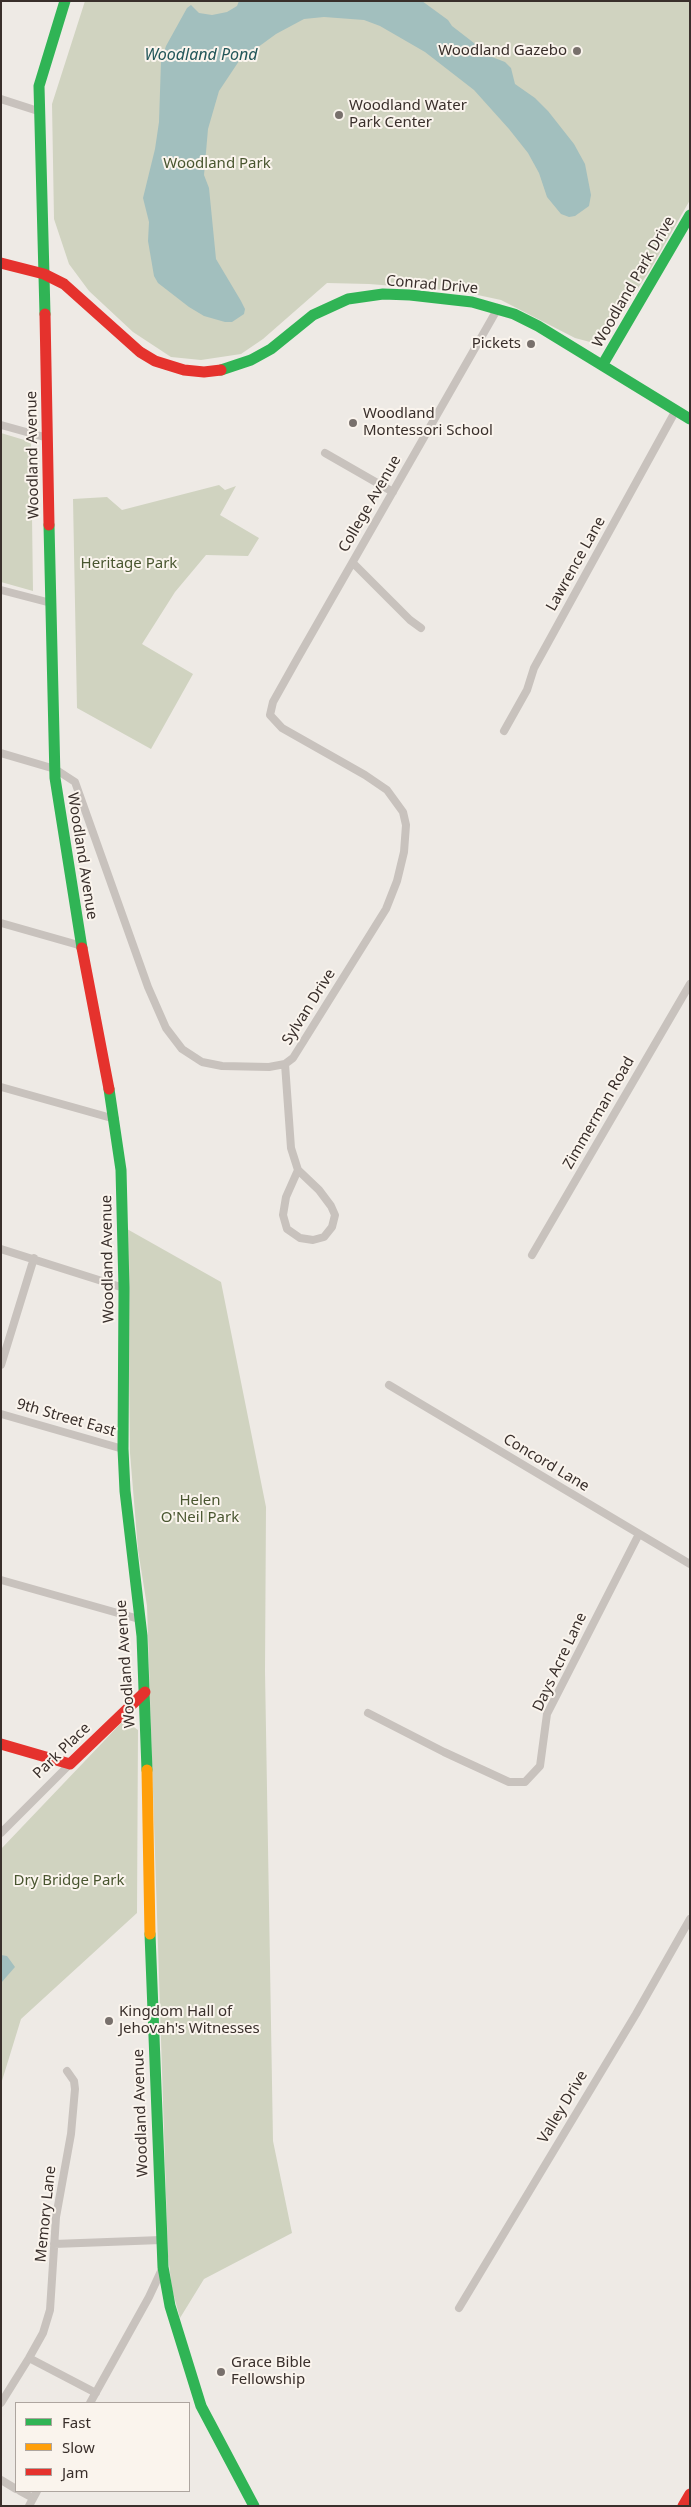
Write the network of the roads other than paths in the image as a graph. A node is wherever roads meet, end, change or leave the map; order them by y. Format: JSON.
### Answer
{"nodes":[{"id":1,"x":65,"y":1,"type":"edge"},
{"id":2,"x":1,"y":100,"type":"edge"},
{"id":3,"x":38,"y":111,"type":"junction"},
{"id":4,"x":690,"y":215,"type":"edge"},
{"id":5,"x":1,"y":263,"type":"edge"},
{"id":6,"x":44,"y":274,"type":"junction"},
{"id":7,"x":498,"y":308,"type":"junction"},
{"id":8,"x":603,"y":364,"type":"junction"},
{"id":9,"x":676,"y":410,"type":"junction"},
{"id":10,"x":690,"y":419,"type":"edge"},
{"id":11,"x":1,"y":425,"type":"edge"},
{"id":12,"x":48,"y":438,"type":"junction"},
{"id":13,"x":325,"y":453,"type":"dead end"},
{"id":14,"x":393,"y":492,"type":"junction"},
{"id":15,"x":353,"y":563,"type":"junction"},
{"id":16,"x":1,"y":590,"type":"edge"},
{"id":17,"x":51,"y":604,"type":"junction"},
{"id":18,"x":421,"y":628,"type":"dead end"},
{"id":19,"x":270,"y":715,"type":"joint"},
{"id":20,"x":504,"y":731,"type":"dead end"},
{"id":21,"x":1,"y":753,"type":"edge"},
{"id":22,"x":55,"y":769,"type":"junction"},
{"id":23,"x":1,"y":923,"type":"edge"},
{"id":24,"x":82,"y":946,"type":"junction"},
{"id":25,"x":690,"y":984,"type":"edge"},
{"id":26,"x":285,"y":1064,"type":"junction"},
{"id":27,"x":1,"y":1086,"type":"edge"},
{"id":28,"x":115,"y":1119,"type":"junction"},
{"id":29,"x":298,"y":1170,"type":"junction"},
{"id":30,"x":1,"y":1249,"type":"edge"},
{"id":31,"x":532,"y":1255,"type":"dead end"},
{"id":32,"x":34,"y":1258,"type":"junction"},
{"id":33,"x":124,"y":1288,"type":"junction"},
{"id":34,"x":1,"y":1364,"type":"edge"},
{"id":35,"x":389,"y":1385,"type":"dead end"},
{"id":36,"x":1,"y":1414,"type":"edge"},
{"id":37,"x":123,"y":1449,"type":"junction"},
{"id":38,"x":639,"y":1534,"type":"junction"},
{"id":39,"x":690,"y":1564,"type":"edge"},
{"id":40,"x":1,"y":1580,"type":"edge"},
{"id":41,"x":139,"y":1619,"type":"junction"},
{"id":42,"x":145,"y":1692,"type":"junction"},
{"id":43,"x":368,"y":1713,"type":"dead end"},
{"id":44,"x":1,"y":1744,"type":"edge"},
{"id":45,"x":70,"y":1764,"type":"junction"},
{"id":46,"x":1,"y":1833,"type":"edge"},
{"id":47,"x":690,"y":1919,"type":"edge"},
{"id":48,"x":67,"y":2071,"type":"dead end"},
{"id":49,"x":161,"y":2240,"type":"junction"},
{"id":50,"x":54,"y":2244,"type":"junction"},
{"id":51,"x":163,"y":2267,"type":"junction"},
{"id":52,"x":459,"y":2308,"type":"dead end"},
{"id":53,"x":29,"y":2358,"type":"junction"},
{"id":54,"x":96,"y":2393,"type":"junction"},
{"id":55,"x":91,"y":2402,"type":"edge"},
{"id":56,"x":1,"y":2403,"type":"edge"},
{"id":57,"x":1,"y":2480,"type":"edge"},
{"id":58,"x":15,"y":2488,"type":"edge"},
{"id":59,"x":21,"y":2492,"type":"edge"},
{"id":60,"x":690,"y":2494,"type":"edge"},
{"id":61,"x":31,"y":2502,"type":"edge"},
{"id":62,"x":254,"y":2506,"type":"edge"},
{"id":63,"x":683,"y":2506,"type":"edge"}],
"edges":[{"from":1,"to":3,"type":"street","name":"Woodland Avenue"},
{"from":2,"to":3,"type":"street"},
{"from":3,"to":6,"type":"street","name":"Woodland Avenue"},
{"from":4,"to":8,"type":"street","name":"Woodland Park Drive"},
{"from":5,"to":6,"type":"street","name":"Conrad Drive"},
{"from":6,"to":7,"type":"street","name":"Conrad Drive"},
{"from":6,"to":12,"type":"street","name":"Woodland Avenue"},
{"from":7,"to":8,"type":"street","name":"Conrad Drive"},
{"from":7,"to":14,"type":"street","name":"College Avenue"},
{"from":8,"to":9,"type":"street","name":"Conrad Drive"},
{"from":9,"to":10,"type":"street","name":"Conrad Drive"},
{"from":9,"to":20,"type":"street","name":"Lawrence Lane"},
{"from":11,"to":12,"type":"street"},
{"from":12,"to":17,"type":"street","name":"Woodland Avenue"},
{"from":13,"to":14,"type":"street"},
{"from":14,"to":15,"type":"street","name":"College Avenue"},
{"from":15,"to":18,"type":"street"},
{"from":15,"to":19,"type":"street","name":"College Avenue"},
{"from":16,"to":17,"type":"street"},
{"from":17,"to":22,"type":"street","name":"Woodland Avenue"},
{"from":19,"to":26,"type":"street","name":"Sylvan Drive"},
{"from":21,"to":22,"type":"street","name":"Sylvan Drive"},
{"from":22,"to":24,"type":"street","name":"Woodland Avenue"},
{"from":22,"to":26,"type":"street","name":"Sylvan Drive"},
{"from":23,"to":24,"type":"street"},
{"from":24,"to":28,"type":"street","name":"Woodland Avenue"},
{"from":25,"to":31,"type":"street","name":"Zimmerman Road"},
{"from":26,"to":29,"type":"street"},
{"from":27,"to":28,"type":"street"},
{"from":28,"to":33,"type":"street","name":"Woodland Avenue"},
{"from":29,"to":29,"type":"street"},
{"from":30,"to":32,"type":"street"},
{"from":32,"to":33,"type":"street"},
{"from":32,"to":34,"type":"street"},
{"from":33,"to":37,"type":"street","name":"Woodland Avenue"},
{"from":35,"to":38,"type":"street","name":"Concord Lane"},
{"from":36,"to":37,"type":"street","name":"9th Street East"},
{"from":37,"to":41,"type":"street","name":"Woodland Avenue"},
{"from":38,"to":39,"type":"street","name":"Concord Lane"},
{"from":38,"to":43,"type":"street","name":"Days Acre Lane"},
{"from":40,"to":41,"type":"street"},
{"from":41,"to":42,"type":"street","name":"Woodland Avenue"},
{"from":42,"to":45,"type":"street","name":"Park Place"},
{"from":42,"to":49,"type":"street","name":"Woodland Avenue"},
{"from":44,"to":45,"type":"street"},
{"from":45,"to":46,"type":"street","name":"Park Place"},
{"from":47,"to":52,"type":"street","name":"Valley Drive"},
{"from":48,"to":50,"type":"street","name":"Memory Lane"},
{"from":49,"to":50,"type":"street"},
{"from":49,"to":51,"type":"street","name":"Woodland Avenue"},
{"from":50,"to":53,"type":"street","name":"Memory Lane"},
{"from":51,"to":54,"type":"street"},
{"from":51,"to":62,"type":"street","name":"Woodland Avenue"},
{"from":53,"to":54,"type":"street"},
{"from":53,"to":56,"type":"street","name":"Memory Lane"},
{"from":54,"to":55,"type":"street"},
{"from":57,"to":58,"type":"street"},
{"from":59,"to":61,"type":"street"},
{"from":60,"to":63,"type":"street"}]}
